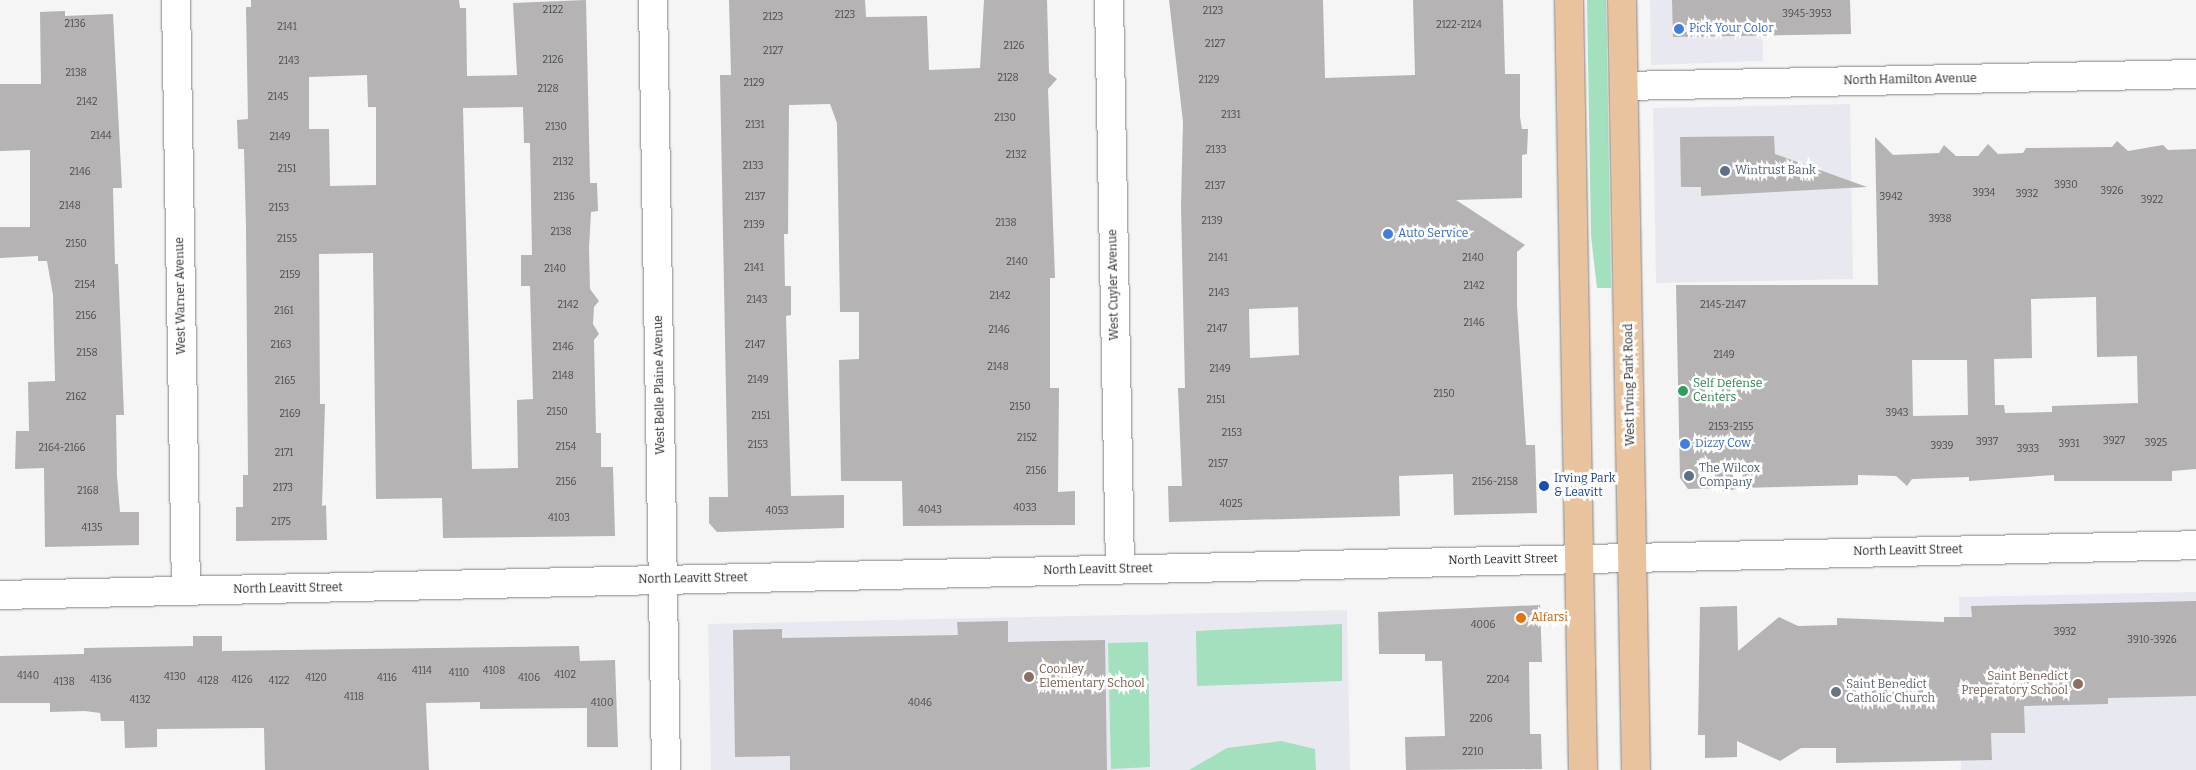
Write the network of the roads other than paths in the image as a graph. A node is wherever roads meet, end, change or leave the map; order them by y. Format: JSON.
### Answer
{"nodes":[{"id":1,"x":176,"y":0,"type":"edge"},
{"id":2,"x":654,"y":0,"type":"edge"},
{"id":3,"x":1108,"y":0,"type":"edge"},
{"id":4,"x":1569,"y":0,"type":"edge"},
{"id":5,"x":1622,"y":0,"type":"edge"},
{"id":6,"x":2196,"y":74,"type":"edge"},
{"id":7,"x":1624,"y":86,"type":"junction"},
{"id":8,"x":2196,"y":546,"type":"edge"},
{"id":9,"x":1633,"y":557,"type":"junction"},
{"id":10,"x":1580,"y":558,"type":"junction"},
{"id":11,"x":1120,"y":569,"type":"junction"},
{"id":12,"x":663,"y":580,"type":"junction"},
{"id":13,"x":186,"y":591,"type":"junction"},
{"id":14,"x":0,"y":595,"type":"edge"},
{"id":15,"x":666,"y":770,"type":"edge"},
{"id":16,"x":1583,"y":770,"type":"edge"},
{"id":17,"x":1636,"y":770,"type":"edge"}],
"edges":[{"from":1,"to":13,"type":"street","name":"West Warner Avenue"},
{"from":2,"to":12,"type":"street","name":"West Belle Plaine Avenue"},
{"from":3,"to":11,"type":"street","name":"West Cuyler Avenue"},
{"from":4,"to":10,"type":"main road"},
{"from":5,"to":7,"type":"main road","name":"West Irving Park Road"},
{"from":6,"to":7,"type":"street","name":"North Hamilton Avenue"},
{"from":7,"to":9,"type":"main road","name":"West Irving Park Road"},
{"from":8,"to":9,"type":"street","name":"North Leavitt Street"},
{"from":9,"to":10,"type":"street","name":"North Leavitt Street"},
{"from":9,"to":17,"type":"main road","name":"West Irving Park Road"},
{"from":10,"to":11,"type":"street","name":"North Leavitt Street"},
{"from":10,"to":16,"type":"main road"},
{"from":11,"to":12,"type":"street","name":"North Leavitt Street"},
{"from":12,"to":13,"type":"street","name":"North Leavitt Street"},
{"from":12,"to":15,"type":"street","name":"West Belle Plaine Avenue"},
{"from":13,"to":14,"type":"street","name":"North Leavitt Street"}]}
